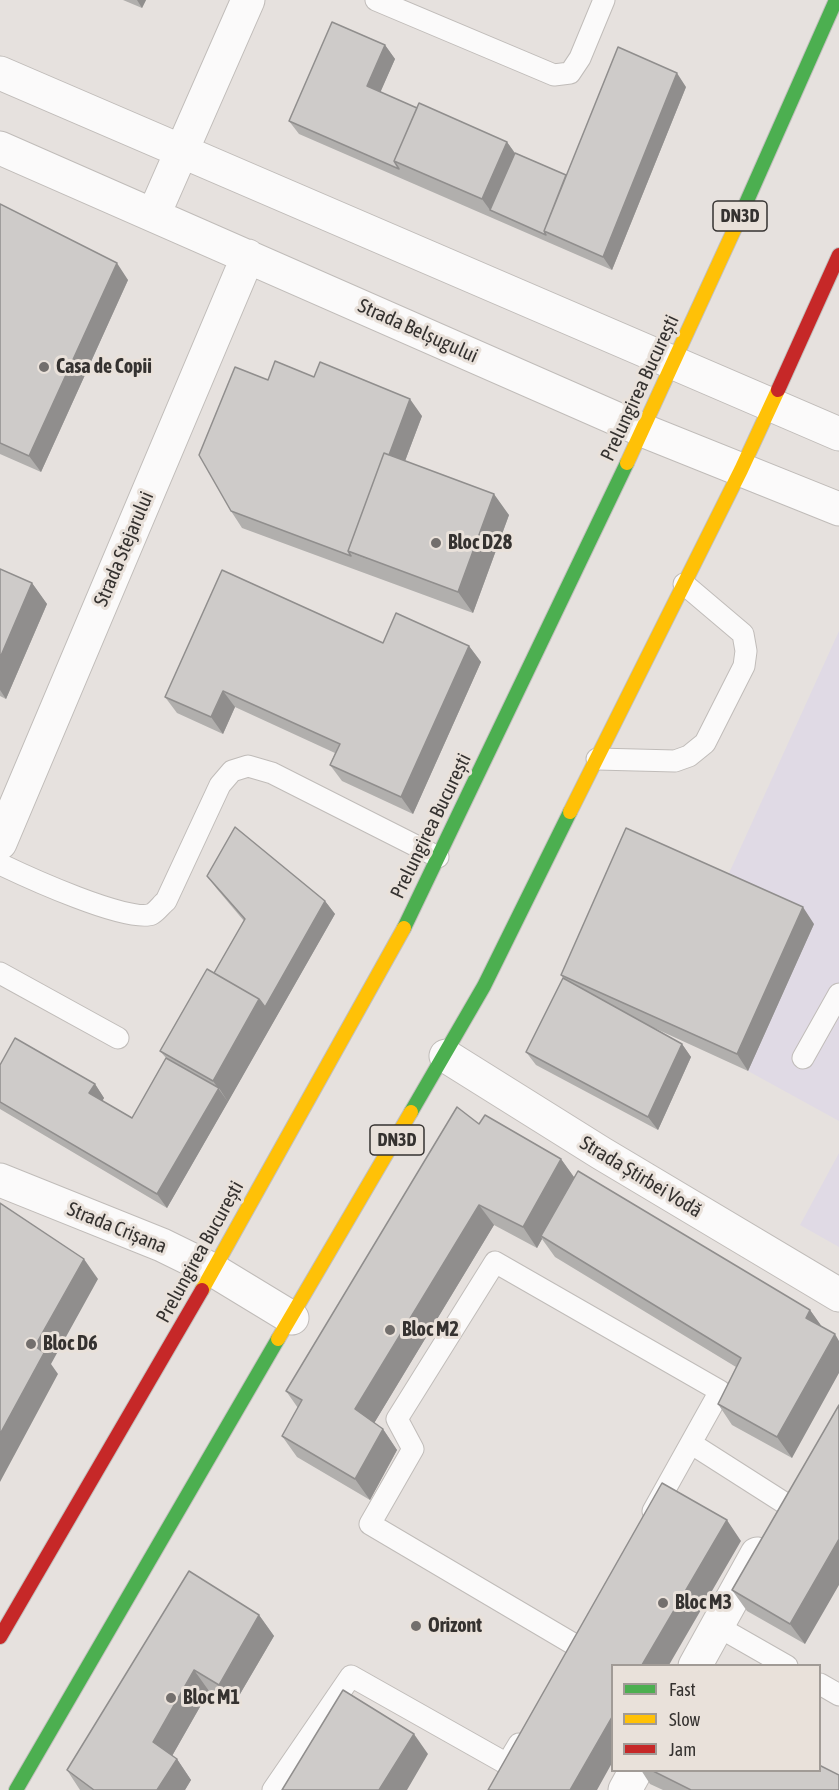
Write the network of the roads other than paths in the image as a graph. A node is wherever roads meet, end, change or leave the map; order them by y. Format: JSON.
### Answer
{"nodes":[{"id":1,"x":248,"y":0,"type":"edge"},
{"id":2,"x":376,"y":0,"type":"edge"},
{"id":3,"x":604,"y":0,"type":"edge"},
{"id":4,"x":836,"y":0,"type":"edge"},
{"id":5,"x":0,"y":74,"type":"edge"},
{"id":6,"x":0,"y":148,"type":"edge"},
{"id":7,"x":181,"y":153,"type":"junction"},
{"id":8,"x":154,"y":214,"type":"junction"},
{"id":9,"x":839,"y":255,"type":"edge"},
{"id":10,"x":248,"y":256,"type":"junction"},
{"id":11,"x":674,"y":365,"type":"junction"},
{"id":12,"x":772,"y":406,"type":"junction"},
{"id":13,"x":642,"y":430,"type":"junction"},
{"id":14,"x":839,"y":434,"type":"edge"},
{"id":15,"x":741,"y":470,"type":"junction"},
{"id":16,"x":839,"y":509,"type":"edge"},
{"id":17,"x":684,"y":584,"type":"junction"},
{"id":18,"x":597,"y":759,"type":"junction"},
{"id":19,"x":2,"y":833,"type":"edge"},
{"id":20,"x":438,"y":857,"type":"junction"},
{"id":21,"x":0,"y":864,"type":"edge"},
{"id":22,"x":0,"y":973,"type":"edge"},
{"id":23,"x":839,"y":994,"type":"edge"},
{"id":24,"x":118,"y":1038,"type":"dead end"},
{"id":25,"x":446,"y":1056,"type":"junction"},
{"id":26,"x":803,"y":1058,"type":"dead end"},
{"id":27,"x":0,"y":1180,"type":"edge"},
{"id":28,"x":213,"y":1270,"type":"junction"},
{"id":29,"x":839,"y":1295,"type":"edge"},
{"id":30,"x":292,"y":1318,"type":"junction"},
{"id":31,"x":692,"y":1444,"type":"junction"},
{"id":32,"x":804,"y":1473,"type":"edge"},
{"id":33,"x":786,"y":1504,"type":"junction"},
{"id":34,"x":645,"y":1524,"type":"edge"},
{"id":35,"x":587,"y":1624,"type":"edge"},
{"id":36,"x":717,"y":1626,"type":"junction"},
{"id":37,"x":0,"y":1637,"type":"edge"},
{"id":38,"x":575,"y":1644,"type":"junction"},
{"id":39,"x":564,"y":1664,"type":"edge"},
{"id":40,"x":695,"y":1664,"type":"edge"},
{"id":41,"x":785,"y":1664,"type":"edge"},
{"id":42,"x":821,"y":1685,"type":"edge"},
{"id":43,"x":839,"y":1695,"type":"edge"},
{"id":44,"x":530,"y":1724,"type":"edge"},
{"id":45,"x":635,"y":1772,"type":"edge"},
{"id":46,"x":16,"y":1790,"type":"edge"},
{"id":47,"x":273,"y":1790,"type":"edge"},
{"id":48,"x":625,"y":1790,"type":"edge"}],
"edges":[{"from":1,"to":7,"type":"street"},
{"from":2,"to":3,"type":"lane"},
{"from":4,"to":11,"type":"main road","name":"Prelungirea București","number":"DN3D"},
{"from":5,"to":7,"type":"street"},
{"from":6,"to":8,"type":"street","name":"Strada Belșugului"},
{"from":7,"to":8,"type":"street"},
{"from":7,"to":11,"type":"street"},
{"from":8,"to":10,"type":"street","name":"Strada Belșugului"},
{"from":9,"to":12,"type":"main road","number":"DN3D"},
{"from":10,"to":13,"type":"street","name":"Strada Belșugului"},
{"from":10,"to":19,"type":"street","name":"Strada Stejarului"},
{"from":11,"to":12,"type":"street"},
{"from":11,"to":13,"type":"main road","name":"Prelungirea București","number":"DN3D"},
{"from":12,"to":14,"type":"street"},
{"from":12,"to":15,"type":"main road","number":"DN3D"},
{"from":13,"to":15,"type":"street","name":"Strada Belșugului"},
{"from":13,"to":20,"type":"main road","name":"Prelungirea București","number":"DN3D"},
{"from":15,"to":16,"type":"street","name":"Strada Belșugului"},
{"from":15,"to":17,"type":"main road","number":"DN3D"},
{"from":17,"to":18,"type":"main road","number":"DN3D"},
{"from":17,"to":18,"type":"lane"},
{"from":18,"to":25,"type":"main road","number":"DN3D"},
{"from":20,"to":21,"type":"lane"},
{"from":20,"to":28,"type":"main road","name":"Prelungirea București","number":"DN3D"},
{"from":22,"to":24,"type":"lane"},
{"from":23,"to":26,"type":"lane"},
{"from":25,"to":29,"type":"street","name":"Strada Știrbei Vodă"},
{"from":25,"to":30,"type":"main road","number":"DN3D"},
{"from":27,"to":28,"type":"street","name":"Strada Crișana"},
{"from":28,"to":30,"type":"street","name":"Strada Crișana"},
{"from":28,"to":37,"type":"main road","name":"Prelungirea București","number":"DN3D"},
{"from":30,"to":46,"type":"main road","number":"DN3D"},
{"from":31,"to":33,"type":"lane"},
{"from":31,"to":34,"type":"lane"},
{"from":31,"to":38,"type":"lane"},
{"from":32,"to":33,"type":"street"},
{"from":33,"to":36,"type":"street"},
{"from":35,"to":38,"type":"lane"},
{"from":36,"to":40,"type":"street"},
{"from":36,"to":41,"type":"lane"},
{"from":38,"to":39,"type":"lane"},
{"from":42,"to":43,"type":"lane"},
{"from":44,"to":47,"type":"lane"},
{"from":45,"to":48,"type":"street"}]}
